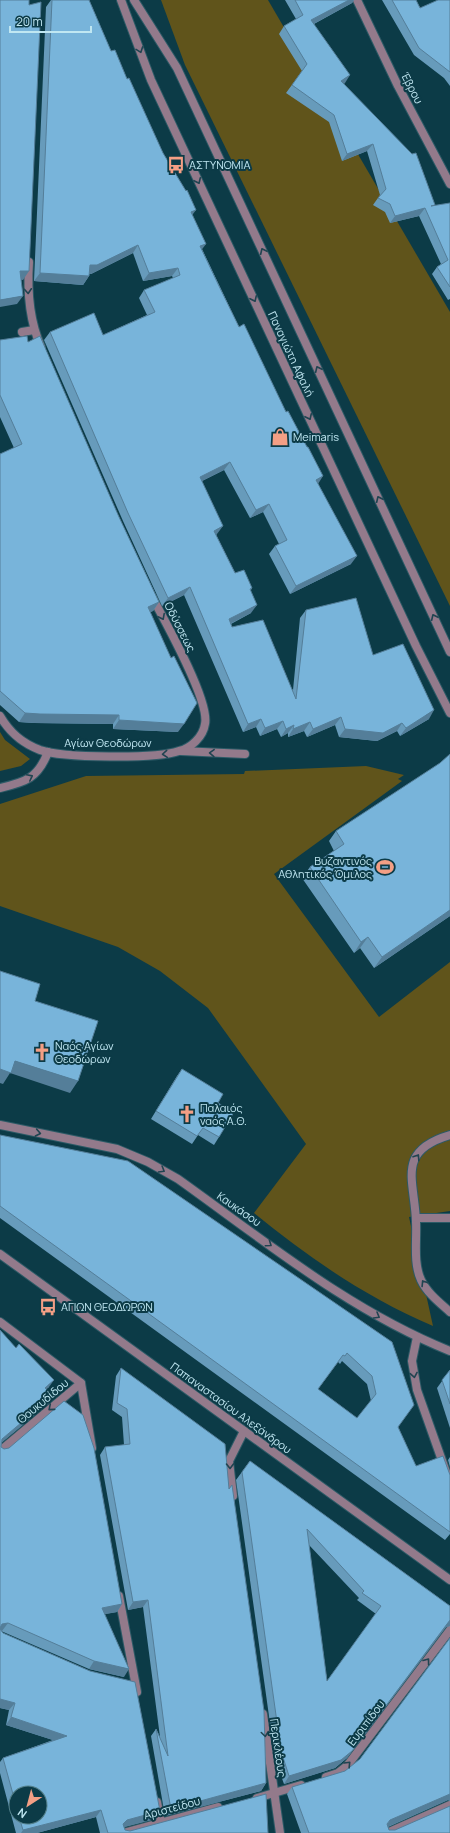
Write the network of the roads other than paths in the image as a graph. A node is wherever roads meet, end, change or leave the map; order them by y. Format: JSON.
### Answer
{"nodes":[{"id":1,"x":121,"y":0,"type":"edge"},
{"id":2,"x":134,"y":0,"type":"edge"},
{"id":3,"x":357,"y":0,"type":"edge"},
{"id":4,"x":450,"y":184,"type":"edge"},
{"id":5,"x":29,"y":250,"type":"edge"},
{"id":6,"x":34,"y":330,"type":"junction"},
{"id":7,"x":22,"y":332,"type":"dead end"},
{"id":8,"x":45,"y":356,"type":"edge"},
{"id":9,"x":147,"y":587,"type":"edge"},
{"id":10,"x":450,"y":652,"type":"edge"},
{"id":11,"x":450,"y":713,"type":"edge"},
{"id":12,"x":0,"y":716,"type":"edge"},
{"id":13,"x":180,"y":751,"type":"junction"},
{"id":14,"x":48,"y":752,"type":"junction"},
{"id":15,"x":244,"y":754,"type":"dead end"},
{"id":16,"x":0,"y":788,"type":"edge"},
{"id":17,"x":0,"y":1125,"type":"edge"},
{"id":18,"x":450,"y":1135,"type":"edge"},
{"id":19,"x":416,"y":1218,"type":"junction"},
{"id":20,"x":450,"y":1218,"type":"edge"},
{"id":21,"x":0,"y":1254,"type":"edge"},
{"id":22,"x":450,"y":1312,"type":"edge"},
{"id":23,"x":0,"y":1322,"type":"edge"},
{"id":24,"x":417,"y":1337,"type":"junction"},
{"id":25,"x":450,"y":1351,"type":"edge"},
{"id":26,"x":81,"y":1384,"type":"junction"},
{"id":27,"x":244,"y":1431,"type":"junction"},
{"id":28,"x":0,"y":1450,"type":"edge"},
{"id":29,"x":93,"y":1453,"type":"edge"},
{"id":30,"x":450,"y":1483,"type":"edge"},
{"id":31,"x":234,"y":1505,"type":"edge"},
{"id":32,"x":450,"y":1580,"type":"edge"},
{"id":33,"x":117,"y":1585,"type":"edge"},
{"id":34,"x":450,"y":1630,"type":"edge"},
{"id":35,"x":138,"y":1700,"type":"edge"},
{"id":36,"x":262,"y":1708,"type":"edge"},
{"id":37,"x":155,"y":1791,"type":"edge"},
{"id":38,"x":274,"y":1793,"type":"junction"},
{"id":39,"x":251,"y":1799,"type":"edge"},
{"id":40,"x":228,"y":1805,"type":"edge"},
{"id":41,"x":450,"y":1805,"type":"edge"},
{"id":42,"x":161,"y":1822,"type":"junction"},
{"id":43,"x":123,"y":1833,"type":"edge"},
{"id":44,"x":280,"y":1833,"type":"edge"},
{"id":45,"x":387,"y":1833,"type":"edge"}],
"edges":[{"from":1,"to":11,"type":"street","name":"Παναγιώτη Αφαλή","one_way":true},
{"from":10,"to":2,"type":"street","name":"Παναγιώτη Αφαλή","one_way":true},
{"from":3,"to":4,"type":"street","name":"Έβρου"},
{"from":5,"to":6,"type":"street","one_way":true},
{"from":6,"to":7,"type":"street"},
{"from":6,"to":8,"type":"street"},
{"from":9,"to":13,"type":"street","name":"Οδύσσεως","one_way":true},
{"from":12,"to":14,"type":"street","name":"Αγίων Θεοδώρων"},
{"from":13,"to":14,"type":"street","name":"Αγίων Θεοδώρων","one_way":true},
{"from":15,"to":13,"type":"street","name":"Αγίων Θεοδώρων","one_way":true},
{"from":16,"to":14,"type":"street","one_way":true},
{"from":17,"to":24,"type":"street","name":"Καυκάσου","one_way":true},
{"from":19,"to":18,"type":"street","one_way":true},
{"from":19,"to":20,"type":"street"},
{"from":22,"to":19,"type":"street","one_way":true},
{"from":21,"to":27,"type":"street","name":"Παπαναστασίου Αλεξάνδρου"},
{"from":23,"to":26,"type":"street"},
{"from":24,"to":25,"type":"street","name":"Καυκάσου"},
{"from":24,"to":30,"type":"street","one_way":true},
{"from":26,"to":28,"type":"street","name":"Θουκυδίδου","one_way":true},
{"from":26,"to":29,"type":"street"},
{"from":27,"to":31,"type":"street","one_way":true},
{"from":27,"to":32,"type":"street","name":"Παπαναστασίου Αλεξάνδρου"},
{"from":33,"to":35,"type":"street"},
{"from":38,"to":34,"type":"street","name":"Ευριπίδου","one_way":true},
{"from":36,"to":38,"type":"street","name":"Περικλέους","one_way":true},
{"from":37,"to":42,"type":"street"},
{"from":38,"to":39,"type":"street"},
{"from":38,"to":44,"type":"street","name":"Περικλέους"},
{"from":40,"to":42,"type":"street","name":"Αριστείδου"},
{"from":41,"to":45,"type":"street"},
{"from":42,"to":43,"type":"street","name":"Αριστείδου"}]}
